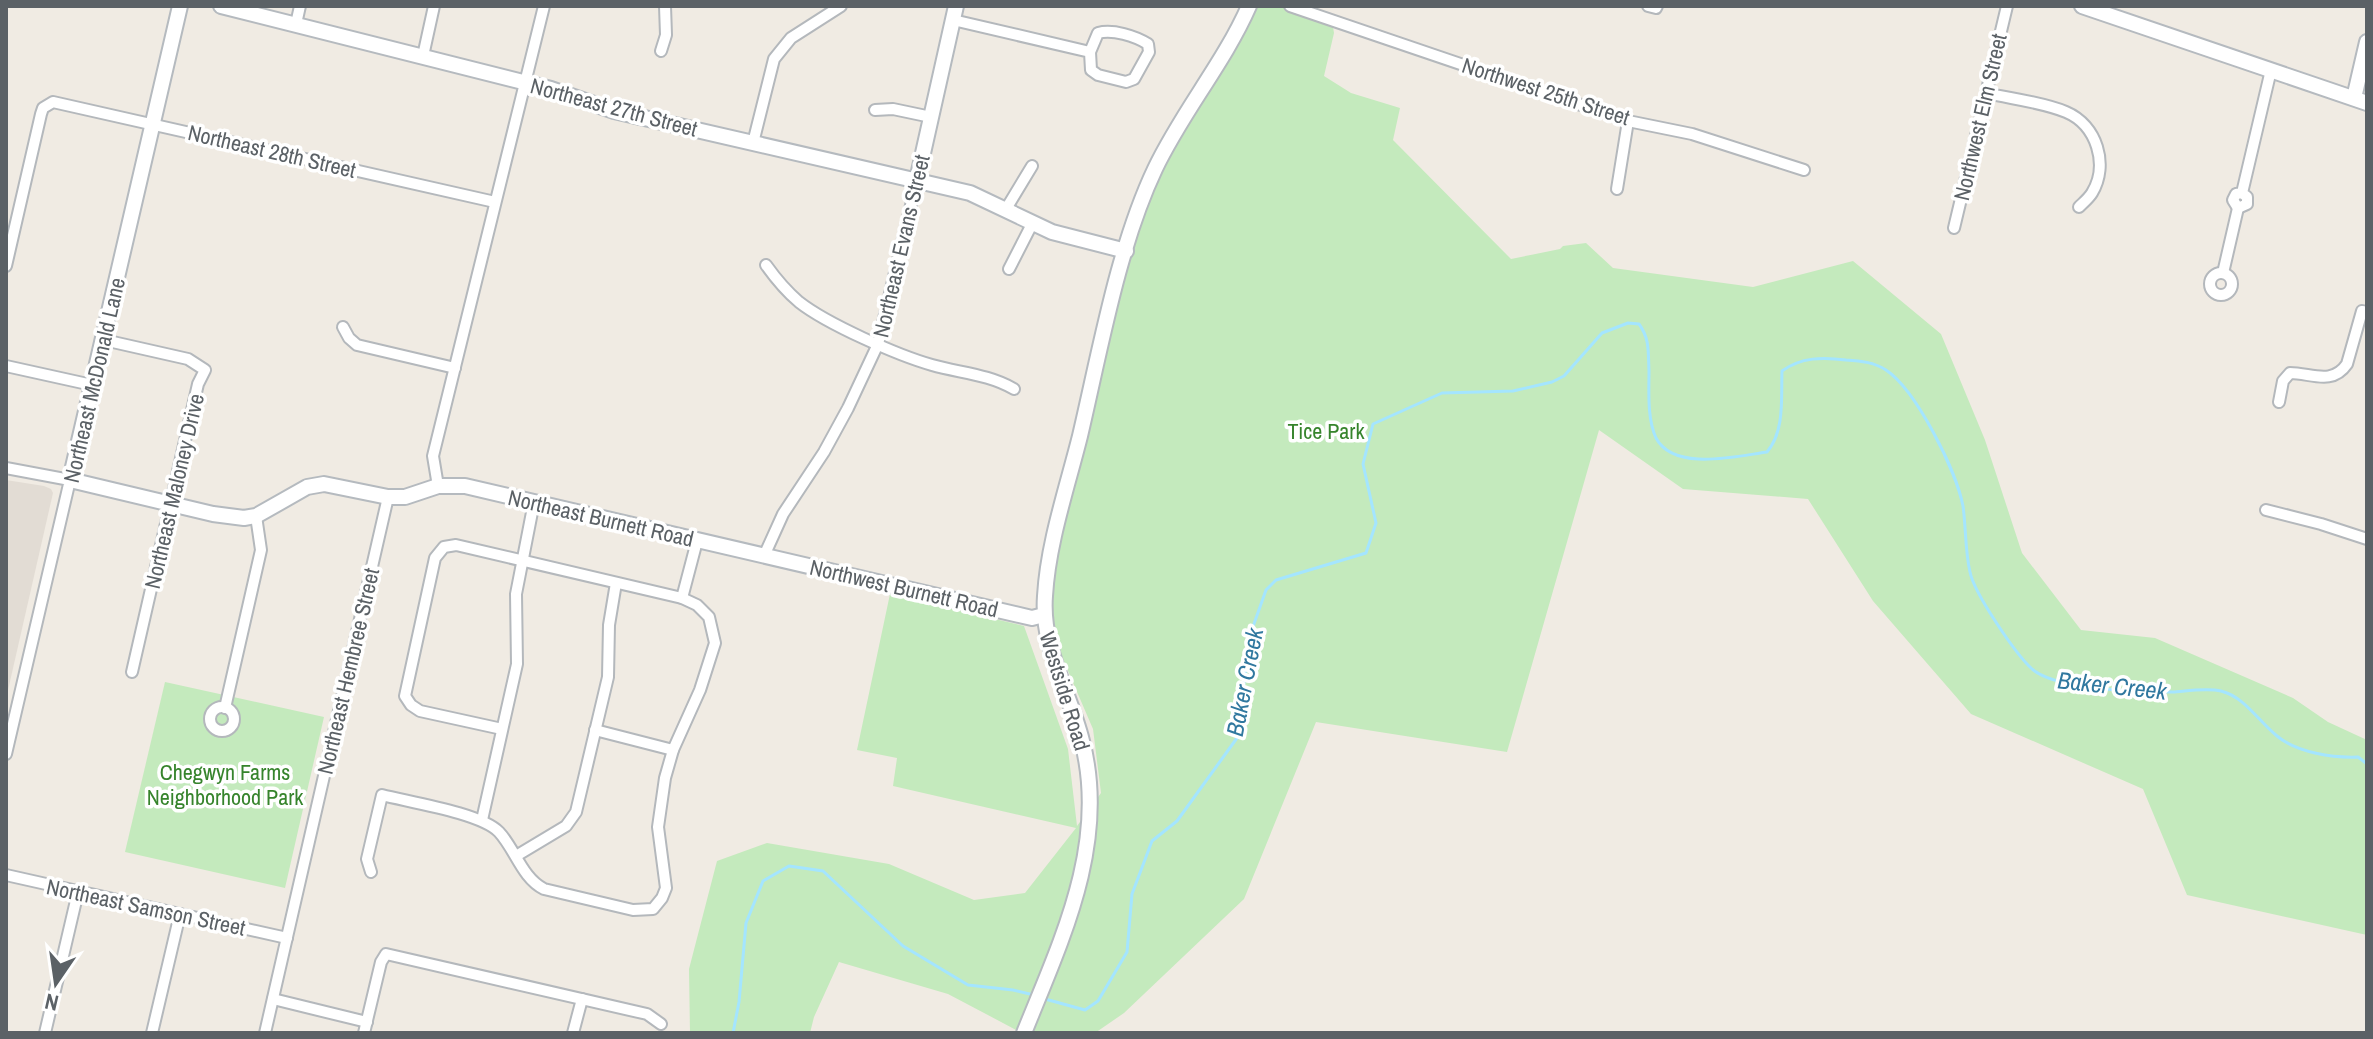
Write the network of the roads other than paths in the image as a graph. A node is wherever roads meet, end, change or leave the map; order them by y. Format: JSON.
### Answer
{"nodes":[{"id":1,"x":180,"y":6,"type":"edge"},
{"id":2,"x":221,"y":6,"type":"edge"},
{"id":3,"x":300,"y":6,"type":"edge"},
{"id":4,"x":434,"y":6,"type":"edge"},
{"id":5,"x":544,"y":6,"type":"edge"},
{"id":6,"x":665,"y":6,"type":"edge"},
{"id":7,"x":841,"y":6,"type":"edge"},
{"id":8,"x":1249,"y":6,"type":"edge"},
{"id":9,"x":1290,"y":6,"type":"edge"},
{"id":10,"x":1648,"y":6,"type":"edge"},
{"id":11,"x":1657,"y":6,"type":"edge"},
{"id":12,"x":2007,"y":6,"type":"edge"},
{"id":13,"x":2082,"y":6,"type":"edge"},
{"id":14,"x":954,"y":13,"type":"edge"},
{"id":15,"x":296,"y":24,"type":"junction"},
{"id":16,"x":2367,"y":42,"type":"edge"},
{"id":17,"x":661,"y":51,"type":"dead end"},
{"id":18,"x":1090,"y":52,"type":"junction"},
{"id":19,"x":423,"y":56,"type":"junction"},
{"id":20,"x":2271,"y":70,"type":"junction"},
{"id":21,"x":525,"y":82,"type":"junction"},
{"id":22,"x":1986,"y":93,"type":"junction"},
{"id":23,"x":2360,"y":100,"type":"edge"},
{"id":24,"x":875,"y":110,"type":"dead end"},
{"id":25,"x":931,"y":117,"type":"junction"},
{"id":26,"x":1628,"y":121,"type":"junction"},
{"id":27,"x":153,"y":123,"type":"junction"},
{"id":28,"x":753,"y":143,"type":"junction"},
{"id":29,"x":1032,"y":166,"type":"dead end"},
{"id":30,"x":1804,"y":170,"type":"dead end"},
{"id":31,"x":917,"y":180,"type":"junction"},
{"id":32,"x":1617,"y":189,"type":"dead end"},
{"id":33,"x":495,"y":202,"type":"junction"},
{"id":34,"x":2079,"y":207,"type":"dead end"},
{"id":35,"x":1006,"y":209,"type":"junction"},
{"id":36,"x":1032,"y":224,"type":"junction"},
{"id":37,"x":1954,"y":228,"type":"dead end"},
{"id":38,"x":1126,"y":251,"type":"junction"},
{"id":39,"x":766,"y":265,"type":"dead end"},
{"id":40,"x":6,"y":266,"type":"edge"},
{"id":41,"x":1009,"y":269,"type":"dead end"},
{"id":42,"x":2223,"y":273,"type":"dead end"},
{"id":43,"x":2364,"y":311,"type":"edge"},
{"id":44,"x":343,"y":327,"type":"dead end"},
{"id":45,"x":104,"y":340,"type":"junction"},
{"id":46,"x":878,"y":344,"type":"junction"},
{"id":47,"x":6,"y":366,"type":"edge"},
{"id":48,"x":455,"y":368,"type":"junction"},
{"id":49,"x":92,"y":385,"type":"junction"},
{"id":50,"x":1014,"y":389,"type":"dead end"},
{"id":51,"x":2279,"y":402,"type":"dead end"},
{"id":52,"x":6,"y":468,"type":"edge"},
{"id":53,"x":70,"y":480,"type":"junction"},
{"id":54,"x":438,"y":486,"type":"junction"},
{"id":55,"x":388,"y":497,"type":"junction"},
{"id":56,"x":534,"y":502,"type":"junction"},
{"id":57,"x":171,"y":504,"type":"junction"},
{"id":58,"x":2266,"y":510,"type":"dead end"},
{"id":59,"x":256,"y":516,"type":"junction"},
{"id":60,"x":2367,"y":539,"type":"edge"},
{"id":61,"x":697,"y":541,"type":"junction"},
{"id":62,"x":764,"y":556,"type":"junction"},
{"id":63,"x":522,"y":561,"type":"junction"},
{"id":64,"x":616,"y":583,"type":"junction"},
{"id":65,"x":682,"y":598,"type":"junction"},
{"id":66,"x":1044,"y":615,"type":"junction"},
{"id":67,"x":132,"y":672,"type":"dead end"},
{"id":68,"x":225,"y":708,"type":"dead end"},
{"id":69,"x":502,"y":729,"type":"junction"},
{"id":70,"x":595,"y":730,"type":"junction"},
{"id":71,"x":673,"y":750,"type":"junction"},
{"id":72,"x":6,"y":754,"type":"edge"},
{"id":73,"x":482,"y":820,"type":"junction"},
{"id":74,"x":516,"y":856,"type":"junction"},
{"id":75,"x":371,"y":872,"type":"dead end"},
{"id":76,"x":6,"y":875,"type":"edge"},
{"id":77,"x":78,"y":892,"type":"junction"},
{"id":78,"x":180,"y":914,"type":"junction"},
{"id":79,"x":287,"y":938,"type":"junction"},
{"id":80,"x":273,"y":999,"type":"junction"},
{"id":81,"x":582,"y":999,"type":"junction"},
{"id":82,"x":661,"y":1024,"type":"dead end"},
{"id":83,"x":365,"y":1027,"type":"edge"},
{"id":84,"x":45,"y":1033,"type":"edge"},
{"id":85,"x":152,"y":1033,"type":"edge"},
{"id":86,"x":265,"y":1033,"type":"edge"},
{"id":87,"x":573,"y":1033,"type":"edge"},
{"id":88,"x":1024,"y":1033,"type":"edge"}],
"edges":[{"from":1,"to":27,"type":"street","name":"Northeast McDonald Lane"},
{"from":2,"to":15,"type":"street","name":"Northeast 27th Street"},
{"from":3,"to":15,"type":"street"},
{"from":4,"to":19,"type":"street"},
{"from":5,"to":21,"type":"street"},
{"from":6,"to":17,"type":"street"},
{"from":7,"to":28,"type":"street"},
{"from":8,"to":38,"type":"street","name":"Westside Road"},
{"from":9,"to":26,"type":"street","name":"Northwest 25th Street"},
{"from":10,"to":11,"type":"street"},
{"from":12,"to":22,"type":"street","name":"Northwest Elm Street"},
{"from":13,"to":20,"type":"street"},
{"from":14,"to":18,"type":"street"},
{"from":14,"to":25,"type":"street","name":"Northeast Evans Street"},
{"from":15,"to":19,"type":"street","name":"Northeast 27th Street"},
{"from":16,"to":23,"type":"street"},
{"from":18,"to":18,"type":"street"},
{"from":19,"to":21,"type":"street","name":"Northeast 27th Street"},
{"from":20,"to":23,"type":"street"},
{"from":20,"to":42,"type":"street"},
{"from":21,"to":28,"type":"street","name":"Northeast 27th Street"},
{"from":21,"to":33,"type":"street"},
{"from":22,"to":34,"type":"street"},
{"from":22,"to":37,"type":"street","name":"Northwest Elm Street"},
{"from":24,"to":25,"type":"street"},
{"from":25,"to":31,"type":"street","name":"Northeast Evans Street"},
{"from":26,"to":30,"type":"street","name":"Northwest 25th Street"},
{"from":26,"to":32,"type":"street"},
{"from":27,"to":33,"type":"street","name":"Northeast 28th Street"},
{"from":27,"to":40,"type":"street","name":"Northeast 28th Street"},
{"from":27,"to":45,"type":"street","name":"Northeast McDonald Lane"},
{"from":28,"to":31,"type":"street","name":"Northeast 27th Street"},
{"from":29,"to":35,"type":"street"},
{"from":31,"to":35,"type":"street","name":"Northeast 27th Street"},
{"from":31,"to":46,"type":"street","name":"Northeast Evans Street"},
{"from":33,"to":48,"type":"street"},
{"from":35,"to":36,"type":"street","name":"Northeast 27th Street"},
{"from":36,"to":38,"type":"street","name":"Northeast 27th Street"},
{"from":36,"to":41,"type":"street"},
{"from":38,"to":66,"type":"street","name":"Westside Road"},
{"from":39,"to":46,"type":"street"},
{"from":43,"to":51,"type":"street"},
{"from":44,"to":48,"type":"street"},
{"from":45,"to":49,"type":"street","name":"Northeast McDonald Lane"},
{"from":45,"to":57,"type":"street","name":"Northeast Maloney Drive"},
{"from":46,"to":50,"type":"street"},
{"from":46,"to":62,"type":"street","name":"Northeast Evans Street"},
{"from":47,"to":49,"type":"street"},
{"from":48,"to":54,"type":"street"},
{"from":49,"to":53,"type":"street","name":"Northeast McDonald Lane"},
{"from":52,"to":53,"type":"street"},
{"from":53,"to":57,"type":"street"},
{"from":53,"to":72,"type":"street","name":"Northeast McDonald Lane"},
{"from":54,"to":55,"type":"street"},
{"from":54,"to":56,"type":"street","name":"Northeast Burnett Road"},
{"from":55,"to":59,"type":"street"},
{"from":55,"to":79,"type":"street","name":"Northeast Hembree Street"},
{"from":56,"to":61,"type":"street","name":"Northeast Burnett Road"},
{"from":56,"to":63,"type":"street"},
{"from":57,"to":59,"type":"street"},
{"from":57,"to":67,"type":"street","name":"Northeast Maloney Drive"},
{"from":58,"to":60,"type":"street"},
{"from":59,"to":68,"type":"street"},
{"from":61,"to":62,"type":"street","name":"Northeast Burnett Road"},
{"from":61,"to":65,"type":"street"},
{"from":62,"to":66,"type":"street","name":"Northwest Burnett Road"},
{"from":63,"to":64,"type":"street"},
{"from":63,"to":69,"type":"street"},
{"from":63,"to":69,"type":"street"},
{"from":64,"to":65,"type":"street"},
{"from":64,"to":70,"type":"street"},
{"from":65,"to":71,"type":"street"},
{"from":66,"to":88,"type":"street","name":"Westside Road"},
{"from":69,"to":73,"type":"street"},
{"from":70,"to":71,"type":"street"},
{"from":70,"to":74,"type":"street"},
{"from":71,"to":74,"type":"street"},
{"from":73,"to":74,"type":"street"},
{"from":73,"to":75,"type":"street"},
{"from":76,"to":77,"type":"street","name":"Northeast Samson Street"},
{"from":77,"to":78,"type":"street","name":"Northeast Samson Street"},
{"from":77,"to":84,"type":"street"},
{"from":78,"to":79,"type":"street","name":"Northeast Samson Street"},
{"from":78,"to":85,"type":"street"},
{"from":79,"to":80,"type":"street","name":"Northeast Hembree Street"},
{"from":80,"to":83,"type":"street"},
{"from":80,"to":86,"type":"street","name":"Northeast Hembree Street"},
{"from":81,"to":82,"type":"street"},
{"from":81,"to":83,"type":"street"},
{"from":81,"to":87,"type":"street"}]}
